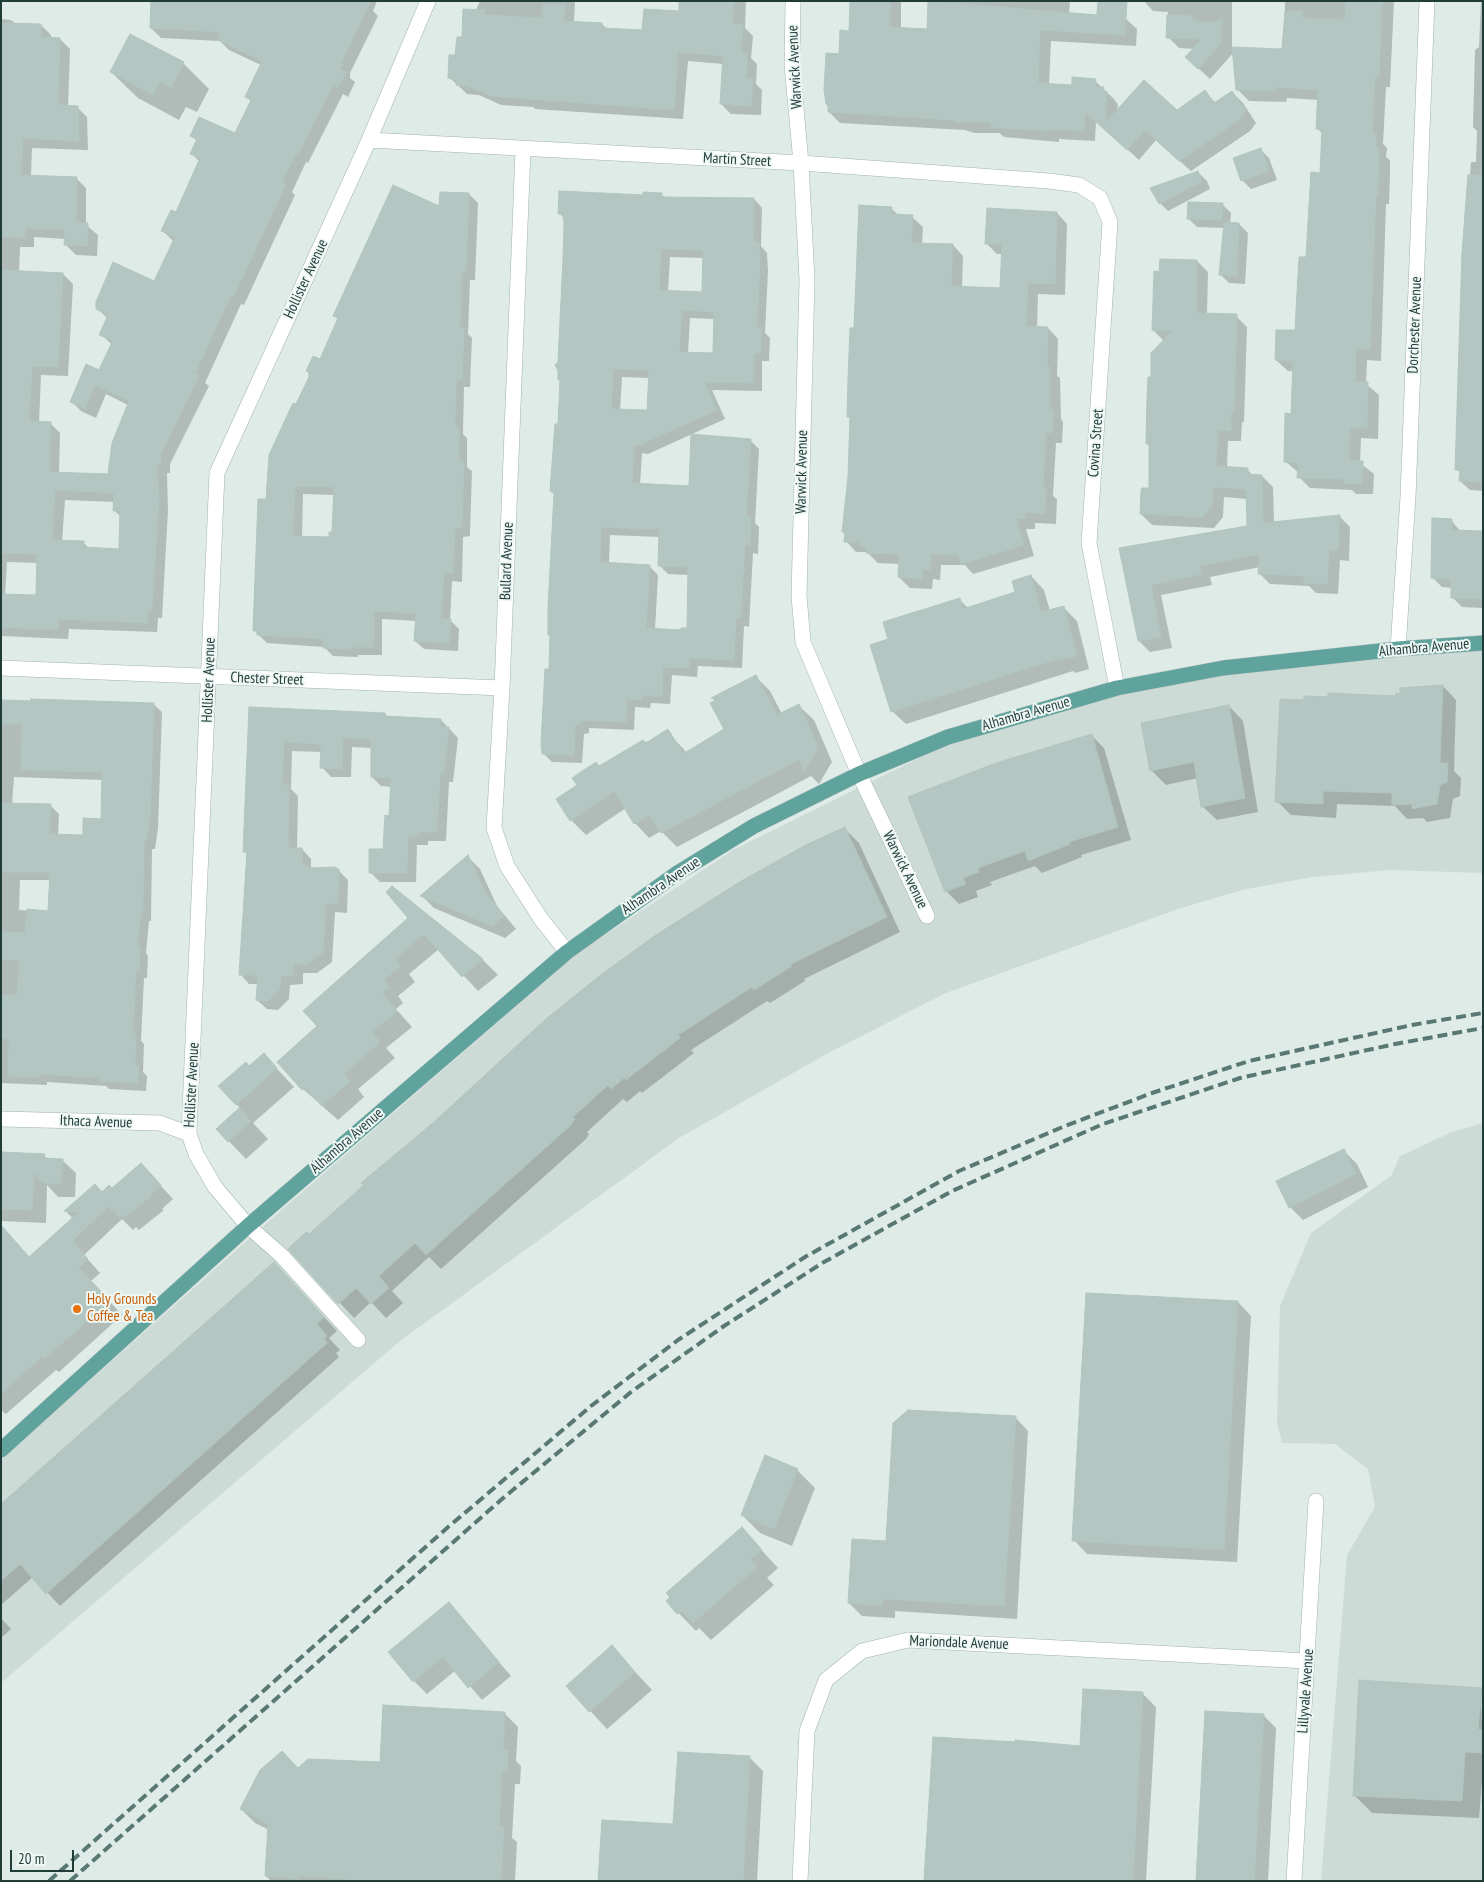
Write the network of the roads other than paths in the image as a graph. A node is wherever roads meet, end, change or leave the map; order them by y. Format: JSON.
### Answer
{"nodes":[{"id":1,"x":428,"y":1,"type":"edge"},
{"id":2,"x":792,"y":1,"type":"edge"},
{"id":3,"x":1427,"y":1,"type":"edge"},
{"id":4,"x":369,"y":140,"type":"junction"},
{"id":5,"x":523,"y":150,"type":"junction"},
{"id":6,"x":801,"y":163,"type":"junction"},
{"id":7,"x":1100,"y":198,"type":"joint"},
{"id":8,"x":1483,"y":643,"type":"edge"},
{"id":9,"x":1398,"y":649,"type":"junction"},
{"id":10,"x":1,"y":668,"type":"edge"},
{"id":11,"x":210,"y":677,"type":"junction"},
{"id":12,"x":502,"y":688,"type":"junction"},
{"id":13,"x":1117,"y":688,"type":"junction"},
{"id":14,"x":859,"y":774,"type":"junction"},
{"id":15,"x":927,"y":916,"type":"dead end"},
{"id":16,"x":567,"y":952,"type":"junction"},
{"id":17,"x":1,"y":1119,"type":"edge"},
{"id":18,"x":189,"y":1134,"type":"junction"},
{"id":19,"x":248,"y":1226,"type":"junction"},
{"id":20,"x":358,"y":1340,"type":"dead end"},
{"id":21,"x":1,"y":1450,"type":"edge"},
{"id":22,"x":1316,"y":1501,"type":"dead end"},
{"id":23,"x":1307,"y":1661,"type":"junction"},
{"id":24,"x":800,"y":1881,"type":"edge"},
{"id":25,"x":1294,"y":1881,"type":"edge"}],
"edges":[{"from":1,"to":4,"type":"street","name":"Hollister Avenue"},
{"from":2,"to":6,"type":"street","name":"Warwick Avenue"},
{"from":3,"to":9,"type":"street","name":"Dorchester Avenue"},
{"from":4,"to":5,"type":"street","name":"Martin Street"},
{"from":4,"to":11,"type":"street","name":"Hollister Avenue"},
{"from":5,"to":6,"type":"street","name":"Martin Street"},
{"from":5,"to":12,"type":"street","name":"Bullard Avenue"},
{"from":6,"to":7,"type":"street","name":"Martin Street"},
{"from":6,"to":14,"type":"street","name":"Warwick Avenue"},
{"from":7,"to":13,"type":"street","name":"Covina Street"},
{"from":8,"to":9,"type":"main road","name":"Alhambra Avenue"},
{"from":9,"to":13,"type":"main road","name":"Alhambra Avenue"},
{"from":10,"to":11,"type":"street","name":"Chester Street"},
{"from":11,"to":12,"type":"street","name":"Chester Street"},
{"from":11,"to":18,"type":"street","name":"Hollister Avenue"},
{"from":12,"to":16,"type":"street","name":"Bullard Avenue"},
{"from":13,"to":14,"type":"main road","name":"Alhambra Avenue"},
{"from":14,"to":15,"type":"street","name":"Warwick Avenue"},
{"from":14,"to":16,"type":"main road","name":"Alhambra Avenue"},
{"from":16,"to":19,"type":"main road","name":"Alhambra Avenue"},
{"from":17,"to":18,"type":"street","name":"Ithaca Avenue"},
{"from":18,"to":19,"type":"street","name":"Hollister Avenue"},
{"from":19,"to":20,"type":"street","name":"Hollister Avenue"},
{"from":19,"to":21,"type":"main road","name":"Alhambra Avenue"},
{"from":22,"to":23,"type":"street","name":"Lillyvale Avenue"},
{"from":23,"to":24,"type":"street","name":"Mariondale Avenue"},
{"from":23,"to":25,"type":"street","name":"Lillyvale Avenue"}]}
